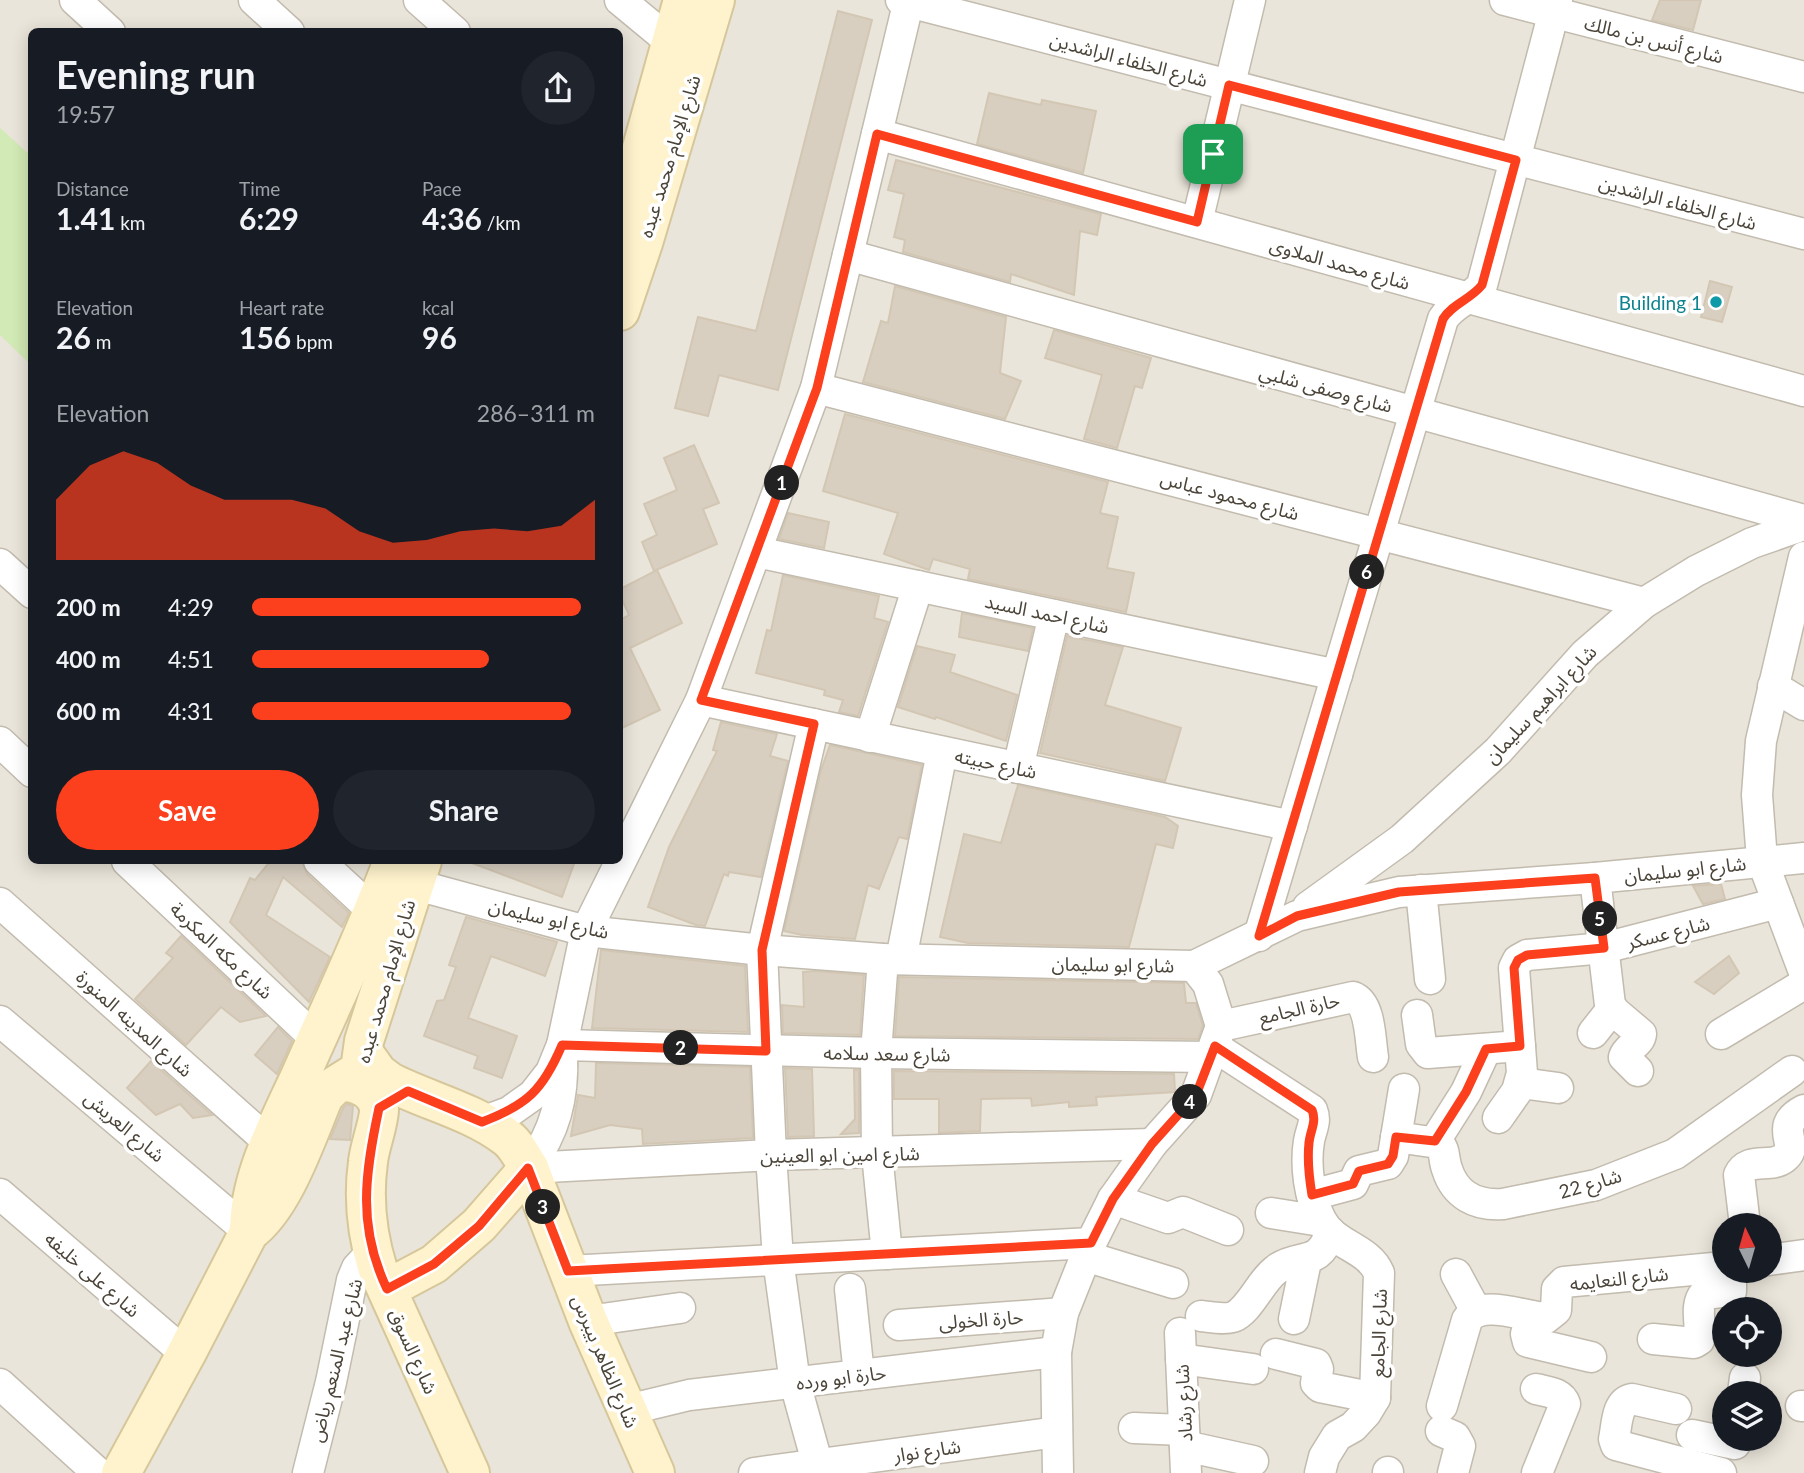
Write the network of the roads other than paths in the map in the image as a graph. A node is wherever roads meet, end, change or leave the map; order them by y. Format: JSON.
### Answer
{"nodes":[{"id":1,"x":75,"y":0,"type":"edge"},
{"id":2,"x":254,"y":0,"type":"edge"},
{"id":3,"x":419,"y":0,"type":"edge"},
{"id":4,"x":620,"y":0,"type":"edge"},
{"id":5,"x":682,"y":0,"type":"edge"},
{"id":6,"x":715,"y":0,"type":"edge"},
{"id":7,"x":1250,"y":0,"type":"edge"},
{"id":8,"x":1505,"y":0,"type":"edge"},
{"id":9,"x":906,"y":1,"type":"edge"},
{"id":10,"x":1556,"y":6,"type":"edge"},
{"id":11,"x":106,"y":28,"type":"edge"},
{"id":12,"x":285,"y":28,"type":"edge"},
{"id":13,"x":450,"y":28,"type":"edge"},
{"id":14,"x":672,"y":43,"type":"junction"},
{"id":15,"x":1804,"y":77,"type":"edge"},
{"id":16,"x":1229,"y":85,"type":"junction"},
{"id":17,"x":877,"y":134,"type":"junction"},
{"id":18,"x":1516,"y":160,"type":"junction"},
{"id":19,"x":626,"y":181,"type":"edge"},
{"id":20,"x":623,"y":204,"type":"edge"},
{"id":21,"x":1197,"y":222,"type":"junction"},
{"id":22,"x":1804,"y":234,"type":"edge"},
{"id":23,"x":848,"y":255,"type":"junction"},
{"id":24,"x":1468,"y":298,"type":"junction"},
{"id":25,"x":623,"y":302,"type":"edge"},
{"id":26,"x":817,"y":388,"type":"junction"},
{"id":27,"x":1804,"y":391,"type":"edge"},
{"id":28,"x":1415,"y":412,"type":"junction"},
{"id":29,"x":1804,"y":520,"type":"edge"},
{"id":30,"x":1804,"y":525,"type":"edge"},
{"id":31,"x":1379,"y":534,"type":"junction"},
{"id":32,"x":757,"y":552,"type":"junction"},
{"id":33,"x":1804,"y":556,"type":"edge"},
{"id":34,"x":0,"y":564,"type":"edge"},
{"id":35,"x":918,"y":586,"type":"junction"},
{"id":36,"x":28,"y":589,"type":"edge"},
{"id":37,"x":1644,"y":603,"type":"junction"},
{"id":38,"x":1054,"y":615,"type":"junction"},
{"id":39,"x":1797,"y":618,"type":"edge"},
{"id":40,"x":1337,"y":675,"type":"junction"},
{"id":41,"x":1773,"y":686,"type":"junction"},
{"id":42,"x":701,"y":700,"type":"junction"},
{"id":43,"x":1804,"y":705,"type":"edge"},
{"id":44,"x":814,"y":724,"type":"junction"},
{"id":45,"x":870,"y":737,"type":"junction"},
{"id":46,"x":0,"y":742,"type":"edge"},
{"id":47,"x":942,"y":752,"type":"junction"},
{"id":48,"x":28,"y":768,"type":"edge"},
{"id":49,"x":1018,"y":768,"type":"junction"},
{"id":50,"x":1292,"y":826,"type":"junction"},
{"id":51,"x":623,"y":857,"type":"edge"},
{"id":52,"x":1804,"y":858,"type":"edge"},
{"id":53,"x":1762,"y":860,"type":"junction"},
{"id":54,"x":130,"y":864,"type":"edge"},
{"id":55,"x":322,"y":864,"type":"edge"},
{"id":56,"x":619,"y":864,"type":"edge"},
{"id":57,"x":409,"y":869,"type":"edge"},
{"id":58,"x":1595,"y":878,"type":"junction"},
{"id":59,"x":1422,"y":890,"type":"junction"},
{"id":60,"x":1778,"y":903,"type":"junction"},
{"id":61,"x":0,"y":904,"type":"edge"},
{"id":62,"x":374,"y":912,"type":"junction"},
{"id":63,"x":1297,"y":916,"type":"junction"},
{"id":64,"x":586,"y":931,"type":"junction"},
{"id":65,"x":1259,"y":936,"type":"junction"},
{"id":66,"x":1604,"y":948,"type":"junction"},
{"id":67,"x":762,"y":950,"type":"junction"},
{"id":68,"x":892,"y":959,"type":"junction"},
{"id":69,"x":1194,"y":966,"type":"junction"},
{"id":70,"x":1804,"y":972,"type":"edge"},
{"id":71,"x":1430,"y":979,"type":"dead end"},
{"id":72,"x":1804,"y":984,"type":"edge"},
{"id":73,"x":1612,"y":1009,"type":"junction"},
{"id":74,"x":1417,"y":1015,"type":"dead end"},
{"id":75,"x":0,"y":1021,"type":"edge"},
{"id":76,"x":1593,"y":1033,"type":"dead end"},
{"id":77,"x":1721,"y":1034,"type":"dead end"},
{"id":78,"x":316,"y":1039,"type":"junction"},
{"id":79,"x":1216,"y":1043,"type":"junction"},
{"id":80,"x":562,"y":1045,"type":"junction"},
{"id":81,"x":1520,"y":1046,"type":"junction"},
{"id":82,"x":1486,"y":1049,"type":"junction"},
{"id":83,"x":766,"y":1051,"type":"junction"},
{"id":84,"x":876,"y":1053,"type":"junction"},
{"id":85,"x":1373,"y":1057,"type":"dead end"},
{"id":86,"x":352,"y":1067,"type":"junction"},
{"id":87,"x":1792,"y":1070,"type":"dead end"},
{"id":88,"x":1639,"y":1071,"type":"dead end"},
{"id":89,"x":1521,"y":1083,"type":"junction"},
{"id":90,"x":1558,"y":1088,"type":"dead end"},
{"id":91,"x":1404,"y":1089,"type":"dead end"},
{"id":92,"x":393,"y":1100,"type":"junction"},
{"id":93,"x":1804,"y":1110,"type":"edge"},
{"id":94,"x":1498,"y":1118,"type":"dead end"},
{"id":95,"x":482,"y":1122,"type":"junction"},
{"id":96,"x":1396,"y":1137,"type":"junction"},
{"id":97,"x":1435,"y":1141,"type":"junction"},
{"id":98,"x":270,"y":1143,"type":"junction"},
{"id":99,"x":1152,"y":1144,"type":"junction"},
{"id":100,"x":877,"y":1154,"type":"junction"},
{"id":101,"x":771,"y":1155,"type":"junction"},
{"id":102,"x":528,"y":1168,"type":"junction"},
{"id":103,"x":0,"y":1194,"type":"edge"},
{"id":104,"x":1113,"y":1199,"type":"junction"},
{"id":105,"x":1271,"y":1213,"type":"dead end"},
{"id":106,"x":1744,"y":1213,"type":"edge"},
{"id":107,"x":1321,"y":1216,"type":"junction"},
{"id":108,"x":1228,"y":1230,"type":"dead end"},
{"id":109,"x":249,"y":1232,"type":"junction"},
{"id":110,"x":1088,"y":1250,"type":"junction"},
{"id":111,"x":373,"y":1252,"type":"junction"},
{"id":112,"x":887,"y":1254,"type":"junction"},
{"id":113,"x":1804,"y":1255,"type":"edge"},
{"id":114,"x":1782,"y":1258,"type":"edge"},
{"id":115,"x":778,"y":1259,"type":"junction"},
{"id":116,"x":1306,"y":1261,"type":"junction"},
{"id":117,"x":1712,"y":1268,"type":"edge"},
{"id":118,"x":568,"y":1271,"type":"junction"},
{"id":119,"x":1456,"y":1274,"type":"dead end"},
{"id":120,"x":1173,"y":1283,"type":"dead end"},
{"id":121,"x":1731,"y":1283,"type":"edge"},
{"id":122,"x":387,"y":1289,"type":"junction"},
{"id":123,"x":849,"y":1289,"type":"dead end"},
{"id":124,"x":680,"y":1308,"type":"dead end"},
{"id":125,"x":1475,"y":1311,"type":"junction"},
{"id":126,"x":1063,"y":1313,"type":"junction"},
{"id":127,"x":1531,"y":1316,"type":"junction"},
{"id":128,"x":1294,"y":1319,"type":"dead end"},
{"id":129,"x":588,"y":1321,"type":"junction"},
{"id":130,"x":899,"y":1325,"type":"dead end"},
{"id":131,"x":1187,"y":1336,"type":"junction"},
{"id":132,"x":1653,"y":1339,"type":"dead end"},
{"id":133,"x":1055,"y":1352,"type":"junction"},
{"id":134,"x":186,"y":1354,"type":"junction"},
{"id":135,"x":1591,"y":1357,"type":"dead end"},
{"id":136,"x":859,"y":1375,"type":"junction"},
{"id":137,"x":795,"y":1382,"type":"junction"},
{"id":138,"x":0,"y":1384,"type":"edge"},
{"id":139,"x":1536,"y":1389,"type":"dead end"},
{"id":140,"x":1375,"y":1398,"type":"junction"},
{"id":141,"x":1676,"y":1409,"type":"dead end"},
{"id":142,"x":627,"y":1410,"type":"junction"},
{"id":143,"x":1134,"y":1428,"type":"dead end"},
{"id":144,"x":1057,"y":1432,"type":"junction"},
{"id":145,"x":1692,"y":1435,"type":"dead end"},
{"id":146,"x":1185,"y":1449,"type":"edge"},
{"id":147,"x":1734,"y":1452,"type":"edge"},
{"id":148,"x":1253,"y":1461,"type":"dead end"},
{"id":149,"x":1674,"y":1467,"type":"edge"},
{"id":150,"x":818,"y":1469,"type":"edge"},
{"id":151,"x":98,"y":1473,"type":"edge"},
{"id":152,"x":121,"y":1473,"type":"edge"},
{"id":153,"x":308,"y":1473,"type":"edge"},
{"id":154,"x":470,"y":1473,"type":"edge"},
{"id":155,"x":655,"y":1473,"type":"edge"},
{"id":156,"x":754,"y":1473,"type":"edge"},
{"id":157,"x":1058,"y":1473,"type":"edge"},
{"id":158,"x":1320,"y":1473,"type":"edge"},
{"id":159,"x":1453,"y":1473,"type":"edge"},
{"id":160,"x":1537,"y":1473,"type":"edge"},
{"id":161,"x":1721,"y":1473,"type":"edge"}],
"edges":[{"from":1,"to":11,"type":"street"},
{"from":2,"to":12,"type":"street"},
{"from":3,"to":13,"type":"street"},
{"from":4,"to":14,"type":"street"},
{"from":5,"to":14,"type":"main road","name":"شارع الإمام محمد عبده"},
{"from":6,"to":25,"type":"main road","name":"شارع الإمام محمد عبده"},
{"from":7,"to":16,"type":"street"},
{"from":8,"to":10,"type":"street","name":"شارع أنس بن مالك"},
{"from":9,"to":16,"type":"street","name":"شارع الخلفاء الراشدين"},
{"from":9,"to":17,"type":"street"},
{"from":10,"to":15,"type":"street","name":"شارع أنس بن مالك"},
{"from":10,"to":18,"type":"street"},
{"from":14,"to":19,"type":"main road","name":"شارع الإمام محمد عبده"},
{"from":16,"to":18,"type":"street","name":"شارع الخلفاء الراشدين"},
{"from":16,"to":21,"type":"street"},
{"from":17,"to":21,"type":"street","name":"شارع محمد الملاوى"},
{"from":17,"to":23,"type":"street"},
{"from":18,"to":22,"type":"street","name":"شارع الخلفاء الراشدين"},
{"from":18,"to":24,"type":"street"},
{"from":19,"to":20,"type":"main road","name":"شارع الإمام محمد عبده"},
{"from":21,"to":24,"type":"street","name":"شارع محمد الملاوى"},
{"from":23,"to":26,"type":"street"},
{"from":23,"to":28,"type":"street","name":"شارع وصفى شلبي"},
{"from":24,"to":27,"type":"street","name":"شارع محمد الملاوى"},
{"from":24,"to":28,"type":"street"},
{"from":26,"to":31,"type":"street","name":"شارع محمود عباس"},
{"from":26,"to":32,"type":"street"},
{"from":28,"to":29,"type":"street","name":"شارع وصفى شلبي"},
{"from":28,"to":31,"type":"street"},
{"from":30,"to":37,"type":"street","name":"شارع ابراهيم سليمان"},
{"from":31,"to":37,"type":"street","name":"شارع محمود عباس"},
{"from":31,"to":40,"type":"street"},
{"from":32,"to":35,"type":"street","name":"شارع احمد السيد"},
{"from":32,"to":42,"type":"street"},
{"from":33,"to":39,"type":"street"},
{"from":34,"to":36,"type":"street"},
{"from":35,"to":38,"type":"street","name":"شارع احمد السيد"},
{"from":35,"to":45,"type":"street"},
{"from":37,"to":63,"type":"street","name":"شارع ابراهيم سليمان"},
{"from":38,"to":40,"type":"street","name":"شارع احمد السيد"},
{"from":38,"to":49,"type":"street"},
{"from":39,"to":41,"type":"street"},
{"from":40,"to":50,"type":"street"},
{"from":41,"to":43,"type":"street"},
{"from":41,"to":53,"type":"street"},
{"from":42,"to":44,"type":"street","name":"شارع حبيته"},
{"from":42,"to":51,"type":"street"},
{"from":44,"to":45,"type":"street","name":"شارع حبيته"},
{"from":44,"to":67,"type":"street"},
{"from":45,"to":47,"type":"street","name":"شارع حبيته"},
{"from":46,"to":48,"type":"street"},
{"from":47,"to":49,"type":"street","name":"شارع حبيته"},
{"from":47,"to":68,"type":"street"},
{"from":49,"to":50,"type":"street","name":"شارع حبيته"},
{"from":50,"to":65,"type":"street"},
{"from":52,"to":53,"type":"street","name":"شارع ابو سليمان"},
{"from":53,"to":58,"type":"street","name":"شارع ابو سليمان"},
{"from":53,"to":60,"type":"street"},
{"from":54,"to":78,"type":"street","name":"شارع مكه المكرمة"},
{"from":55,"to":62,"type":"street"},
{"from":56,"to":64,"type":"street"},
{"from":57,"to":62,"type":"main road","name":"شارع الإمام محمد عبده"},
{"from":57,"to":64,"type":"street","name":"شارع ابو سليمان"},
{"from":57,"to":86,"type":"main road","name":"شارع الإمام محمد عبده"},
{"from":58,"to":59,"type":"street","name":"شارع ابو سليمان"},
{"from":58,"to":66,"type":"street"},
{"from":59,"to":63,"type":"street","name":"شارع ابو سليمان"},
{"from":59,"to":71,"type":"street"},
{"from":60,"to":66,"type":"street","name":"شارع عسكر"},
{"from":60,"to":70,"type":"street"},
{"from":61,"to":98,"type":"street","name":"شارع المدينه المنورة"},
{"from":62,"to":78,"type":"main road","name":"شارع الإمام محمد عبده"},
{"from":63,"to":65,"type":"street","name":"شارع ابو سليمان"},
{"from":64,"to":67,"type":"street","name":"شارع ابو سليمان"},
{"from":64,"to":80,"type":"street"},
{"from":65,"to":69,"type":"street","name":"شارع ابو سليمان"},
{"from":66,"to":73,"type":"street"},
{"from":66,"to":81,"type":"street","name":"شارع عسكر"},
{"from":67,"to":68,"type":"street","name":"شارع ابو سليمان"},
{"from":67,"to":83,"type":"street"},
{"from":68,"to":69,"type":"street","name":"شارع ابو سليمان"},
{"from":68,"to":84,"type":"street"},
{"from":69,"to":79,"type":"street"},
{"from":72,"to":77,"type":"street"},
{"from":73,"to":76,"type":"street"},
{"from":73,"to":88,"type":"street"},
{"from":74,"to":82,"type":"street"},
{"from":75,"to":109,"type":"street","name":"شارع العريش"},
{"from":78,"to":98,"type":"main road","name":"شارع الإمام محمد عبده"},
{"from":79,"to":84,"type":"street","name":"شارع سعد سلامه"},
{"from":79,"to":85,"type":"street","name":"حارة الجامع"},
{"from":79,"to":99,"type":"street"},
{"from":79,"to":107,"type":"street"},
{"from":80,"to":83,"type":"street","name":"شارع سعد سلامه"},
{"from":80,"to":95,"type":"street"},
{"from":80,"to":102,"type":"street"},
{"from":81,"to":82,"type":"street"},
{"from":81,"to":89,"type":"street","name":"شارع عسكر"},
{"from":82,"to":97,"type":"street"},
{"from":83,"to":84,"type":"street","name":"شارع سعد سلامه"},
{"from":83,"to":101,"type":"street"},
{"from":84,"to":100,"type":"street"},
{"from":86,"to":92,"type":"main road"},
{"from":86,"to":109,"type":"main road","name":"شارع الإمام محمد عبده"},
{"from":87,"to":97,"type":"street","name":"شارع 22"},
{"from":89,"to":90,"type":"street"},
{"from":89,"to":94,"type":"street"},
{"from":91,"to":96,"type":"street"},
{"from":92,"to":95,"type":"main road","name":"شارع الظاهر بيبرس"},
{"from":92,"to":111,"type":"main road","name":"شارع السوق"},
{"from":93,"to":106,"type":"street"},
{"from":95,"to":102,"type":"main road","name":"شارع الظاهر بيبرس"},
{"from":96,"to":97,"type":"street"},
{"from":96,"to":107,"type":"street"},
{"from":98,"to":109,"type":"main road","name":"شارع الإمام محمد عبده"},
{"from":99,"to":100,"type":"street","name":"شارع امين ابو العينين"},
{"from":99,"to":104,"type":"street"},
{"from":100,"to":101,"type":"street","name":"شارع امين ابو العينين"},
{"from":100,"to":112,"type":"street"},
{"from":101,"to":102,"type":"street","name":"شارع امين ابو العينين"},
{"from":101,"to":115,"type":"street"},
{"from":102,"to":118,"type":"main road","name":"شارع الظاهر بيبرس"},
{"from":102,"to":122,"type":"main road"},
{"from":103,"to":134,"type":"street","name":"شارع على خليفه"},
{"from":104,"to":108,"type":"street"},
{"from":104,"to":110,"type":"street"},
{"from":105,"to":107,"type":"street"},
{"from":107,"to":116,"type":"street"},
{"from":107,"to":140,"type":"street","name":"شارع الجامع"},
{"from":109,"to":134,"type":"main road","name":"شارع الإمام محمد عبده"},
{"from":110,"to":112,"type":"street"},
{"from":110,"to":120,"type":"street"},
{"from":110,"to":126,"type":"street"},
{"from":111,"to":122,"type":"main road","name":"شارع السوق"},
{"from":111,"to":153,"type":"street","name":"شارع عبد المنعم رياض"},
{"from":112,"to":115,"type":"street"},
{"from":113,"to":114,"type":"street"},
{"from":115,"to":118,"type":"street"},
{"from":115,"to":137,"type":"street"},
{"from":116,"to":128,"type":"street"},
{"from":116,"to":131,"type":"street"},
{"from":117,"to":127,"type":"street","name":"شارع النعايمه"},
{"from":118,"to":129,"type":"main road","name":"شارع الظاهر بيبرس"},
{"from":119,"to":125,"type":"street"},
{"from":121,"to":132,"type":"street"},
{"from":122,"to":154,"type":"main road","name":"شارع السوق"},
{"from":123,"to":136,"type":"street"},
{"from":124,"to":129,"type":"street"},
{"from":125,"to":127,"type":"street"},
{"from":125,"to":159,"type":"street"},
{"from":126,"to":130,"type":"street","name":"حارة الخولى"},
{"from":126,"to":133,"type":"street"},
{"from":127,"to":135,"type":"street"},
{"from":129,"to":142,"type":"main road","name":"شارع الظاهر بيبرس"},
{"from":131,"to":140,"type":"street"},
{"from":131,"to":146,"type":"street","name":"شارع رشاد"},
{"from":133,"to":136,"type":"street","name":"حارة ابو ورده"},
{"from":133,"to":144,"type":"street"},
{"from":134,"to":152,"type":"main road","name":"شارع الإمام محمد عبده"},
{"from":136,"to":137,"type":"street","name":"حارة ابو ورده"},
{"from":137,"to":142,"type":"street","name":"حارة ابو ورده"},
{"from":137,"to":150,"type":"street"},
{"from":138,"to":151,"type":"street"},
{"from":139,"to":160,"type":"street"},
{"from":140,"to":158,"type":"street","name":"شارع الجامع"},
{"from":141,"to":149,"type":"street"},
{"from":142,"to":155,"type":"main road","name":"شارع الظاهر بيبرس"},
{"from":143,"to":146,"type":"street"},
{"from":144,"to":150,"type":"street","name":"شارع نوار"},
{"from":144,"to":157,"type":"street"},
{"from":145,"to":147,"type":"street"},
{"from":146,"to":148,"type":"street"},
{"from":149,"to":161,"type":"street"},
{"from":150,"to":156,"type":"street","name":"شارع نوار"}]}
